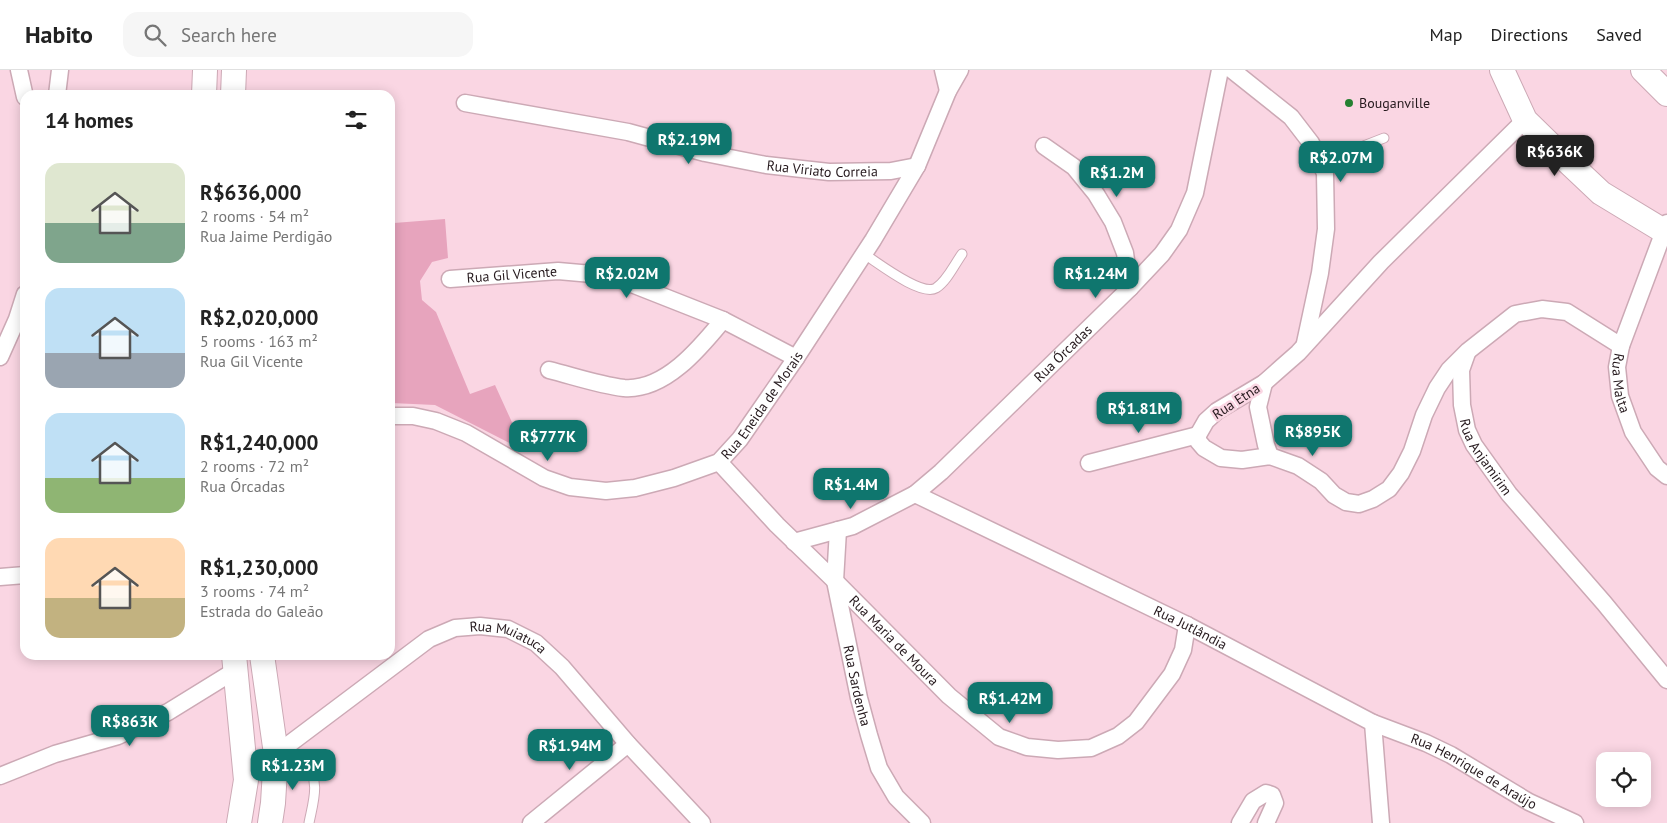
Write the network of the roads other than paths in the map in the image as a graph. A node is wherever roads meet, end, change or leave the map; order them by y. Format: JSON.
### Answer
{"nodes":[{"id":1,"x":19,"y":70,"type":"edge"},
{"id":2,"x":60,"y":70,"type":"edge"},
{"id":3,"x":205,"y":70,"type":"edge"},
{"id":4,"x":234,"y":70,"type":"edge"},
{"id":5,"x":943,"y":70,"type":"edge"},
{"id":6,"x":960,"y":70,"type":"edge"},
{"id":7,"x":1220,"y":70,"type":"edge"},
{"id":8,"x":1232,"y":70,"type":"edge"},
{"id":9,"x":1502,"y":70,"type":"edge"},
{"id":10,"x":1643,"y":70,"type":"edge"},
{"id":11,"x":23,"y":90,"type":"edge"},
{"id":12,"x":58,"y":90,"type":"edge"},
{"id":13,"x":204,"y":90,"type":"edge"},
{"id":14,"x":233,"y":90,"type":"edge"},
{"id":15,"x":948,"y":91,"type":"junction"},
{"id":16,"x":1667,"y":94,"type":"edge"},
{"id":17,"x":465,"y":103,"type":"dead end"},
{"id":18,"x":1526,"y":120,"type":"junction"},
{"id":19,"x":1384,"y":138,"type":"dead end"},
{"id":20,"x":1044,"y":146,"type":"dead end"},
{"id":21,"x":1320,"y":163,"type":"junction"},
{"id":22,"x":916,"y":166,"type":"junction"},
{"id":23,"x":1666,"y":229,"type":"edge"},
{"id":24,"x":864,"y":254,"type":"junction"},
{"id":25,"x":962,"y":254,"type":"dead end"},
{"id":26,"x":450,"y":279,"type":"dead end"},
{"id":27,"x":1130,"y":288,"type":"junction"},
{"id":28,"x":20,"y":312,"type":"edge"},
{"id":29,"x":723,"y":320,"type":"junction"},
{"id":30,"x":1305,"y":343,"type":"junction"},
{"id":31,"x":1621,"y":346,"type":"junction"},
{"id":32,"x":1468,"y":351,"type":"junction"},
{"id":33,"x":0,"y":357,"type":"edge"},
{"id":34,"x":796,"y":358,"type":"junction"},
{"id":35,"x":549,"y":370,"type":"dead end"},
{"id":36,"x":1264,"y":383,"type":"junction"},
{"id":37,"x":395,"y":416,"type":"edge"},
{"id":38,"x":1198,"y":435,"type":"junction"},
{"id":39,"x":1270,"y":456,"type":"junction"},
{"id":40,"x":720,"y":462,"type":"junction"},
{"id":41,"x":1089,"y":463,"type":"dead end"},
{"id":42,"x":1667,"y":476,"type":"edge"},
{"id":43,"x":915,"y":494,"type":"junction"},
{"id":44,"x":838,"y":530,"type":"junction"},
{"id":45,"x":794,"y":542,"type":"junction"},
{"id":46,"x":20,"y":575,"type":"edge"},
{"id":47,"x":0,"y":577,"type":"edge"},
{"id":48,"x":835,"y":581,"type":"junction"},
{"id":49,"x":1187,"y":625,"type":"junction"},
{"id":50,"x":263,"y":660,"type":"edge"},
{"id":51,"x":235,"y":662,"type":"edge"},
{"id":52,"x":1667,"y":680,"type":"edge"},
{"id":53,"x":1373,"y":723,"type":"junction"},
{"id":54,"x":628,"y":744,"type":"junction"},
{"id":55,"x":276,"y":755,"type":"junction"},
{"id":56,"x":0,"y":776,"type":"edge"},
{"id":57,"x":239,"y":823,"type":"edge"},
{"id":58,"x":270,"y":823,"type":"edge"},
{"id":59,"x":308,"y":823,"type":"edge"},
{"id":60,"x":532,"y":823,"type":"edge"},
{"id":61,"x":702,"y":823,"type":"edge"},
{"id":62,"x":922,"y":823,"type":"edge"},
{"id":63,"x":1240,"y":823,"type":"edge"},
{"id":64,"x":1266,"y":823,"type":"edge"},
{"id":65,"x":1382,"y":823,"type":"edge"},
{"id":66,"x":1575,"y":823,"type":"edge"}],
"edges":[{"from":1,"to":11,"type":"street"},
{"from":2,"to":12,"type":"street"},
{"from":3,"to":13,"type":"main road"},
{"from":4,"to":14,"type":"main road"},
{"from":5,"to":15,"type":"street"},
{"from":6,"to":15,"type":"street","name":"Rua Eneida de Morais"},
{"from":7,"to":27,"type":"street","name":"Rua Órcadas"},
{"from":8,"to":21,"type":"street"},
{"from":9,"to":18,"type":"main road"},
{"from":10,"to":16,"type":"main road"},
{"from":15,"to":22,"type":"street","name":"Rua Eneida de Morais"},
{"from":17,"to":22,"type":"street","name":"Rua Viriato Correia"},
{"from":18,"to":23,"type":"main road"},
{"from":18,"to":30,"type":"street","name":"Rua Etna"},
{"from":19,"to":21,"type":"lane"},
{"from":20,"to":27,"type":"street"},
{"from":21,"to":30,"type":"street"},
{"from":22,"to":24,"type":"street","name":"Rua Eneida de Morais"},
{"from":23,"to":31,"type":"street","name":"Rua Malta"},
{"from":24,"to":25,"type":"lane"},
{"from":24,"to":34,"type":"street","name":"Rua Eneida de Morais"},
{"from":26,"to":29,"type":"street","name":"Rua Gil Vicente"},
{"from":27,"to":43,"type":"street","name":"Rua Órcadas"},
{"from":28,"to":33,"type":"street"},
{"from":29,"to":34,"type":"street","name":"Rua Gil Vicente"},
{"from":29,"to":35,"type":"street"},
{"from":30,"to":36,"type":"street","name":"Rua Etna"},
{"from":31,"to":32,"type":"street"},
{"from":31,"to":42,"type":"street","name":"Rua Malta"},
{"from":32,"to":39,"type":"street"},
{"from":32,"to":52,"type":"street","name":"Rua Anjamirim"},
{"from":34,"to":40,"type":"street","name":"Rua Eneida de Morais"},
{"from":36,"to":38,"type":"street","name":"Rua Etna"},
{"from":36,"to":39,"type":"street"},
{"from":37,"to":40,"type":"street","name":"Rua Eneida de Morais"},
{"from":38,"to":39,"type":"street"},
{"from":38,"to":41,"type":"street"},
{"from":40,"to":45,"type":"street","name":"Rua Maria de Moura"},
{"from":43,"to":44,"type":"street","name":"Rua Órcadas"},
{"from":43,"to":49,"type":"street","name":"Rua Jutlândia"},
{"from":44,"to":45,"type":"street","name":"Rua Órcadas"},
{"from":44,"to":48,"type":"street","name":"Rua Sardenha"},
{"from":45,"to":48,"type":"street","name":"Rua Maria de Moura"},
{"from":46,"to":47,"type":"street"},
{"from":48,"to":49,"type":"street","name":"Rua Maria de Moura"},
{"from":48,"to":62,"type":"street","name":"Rua Sardenha"},
{"from":49,"to":53,"type":"street","name":"Rua Jutlândia"},
{"from":50,"to":55,"type":"main road"},
{"from":51,"to":56,"type":"street"},
{"from":51,"to":57,"type":"main road"},
{"from":53,"to":65,"type":"street"},
{"from":53,"to":66,"type":"street","name":"Rua Henrique de Araújo"},
{"from":54,"to":55,"type":"street","name":"Rua Muiatuca"},
{"from":54,"to":60,"type":"street"},
{"from":54,"to":61,"type":"street","name":"Rua Muiatuca"},
{"from":55,"to":58,"type":"main road"},
{"from":55,"to":59,"type":"lane"},
{"from":63,"to":64,"type":"street"}]}
